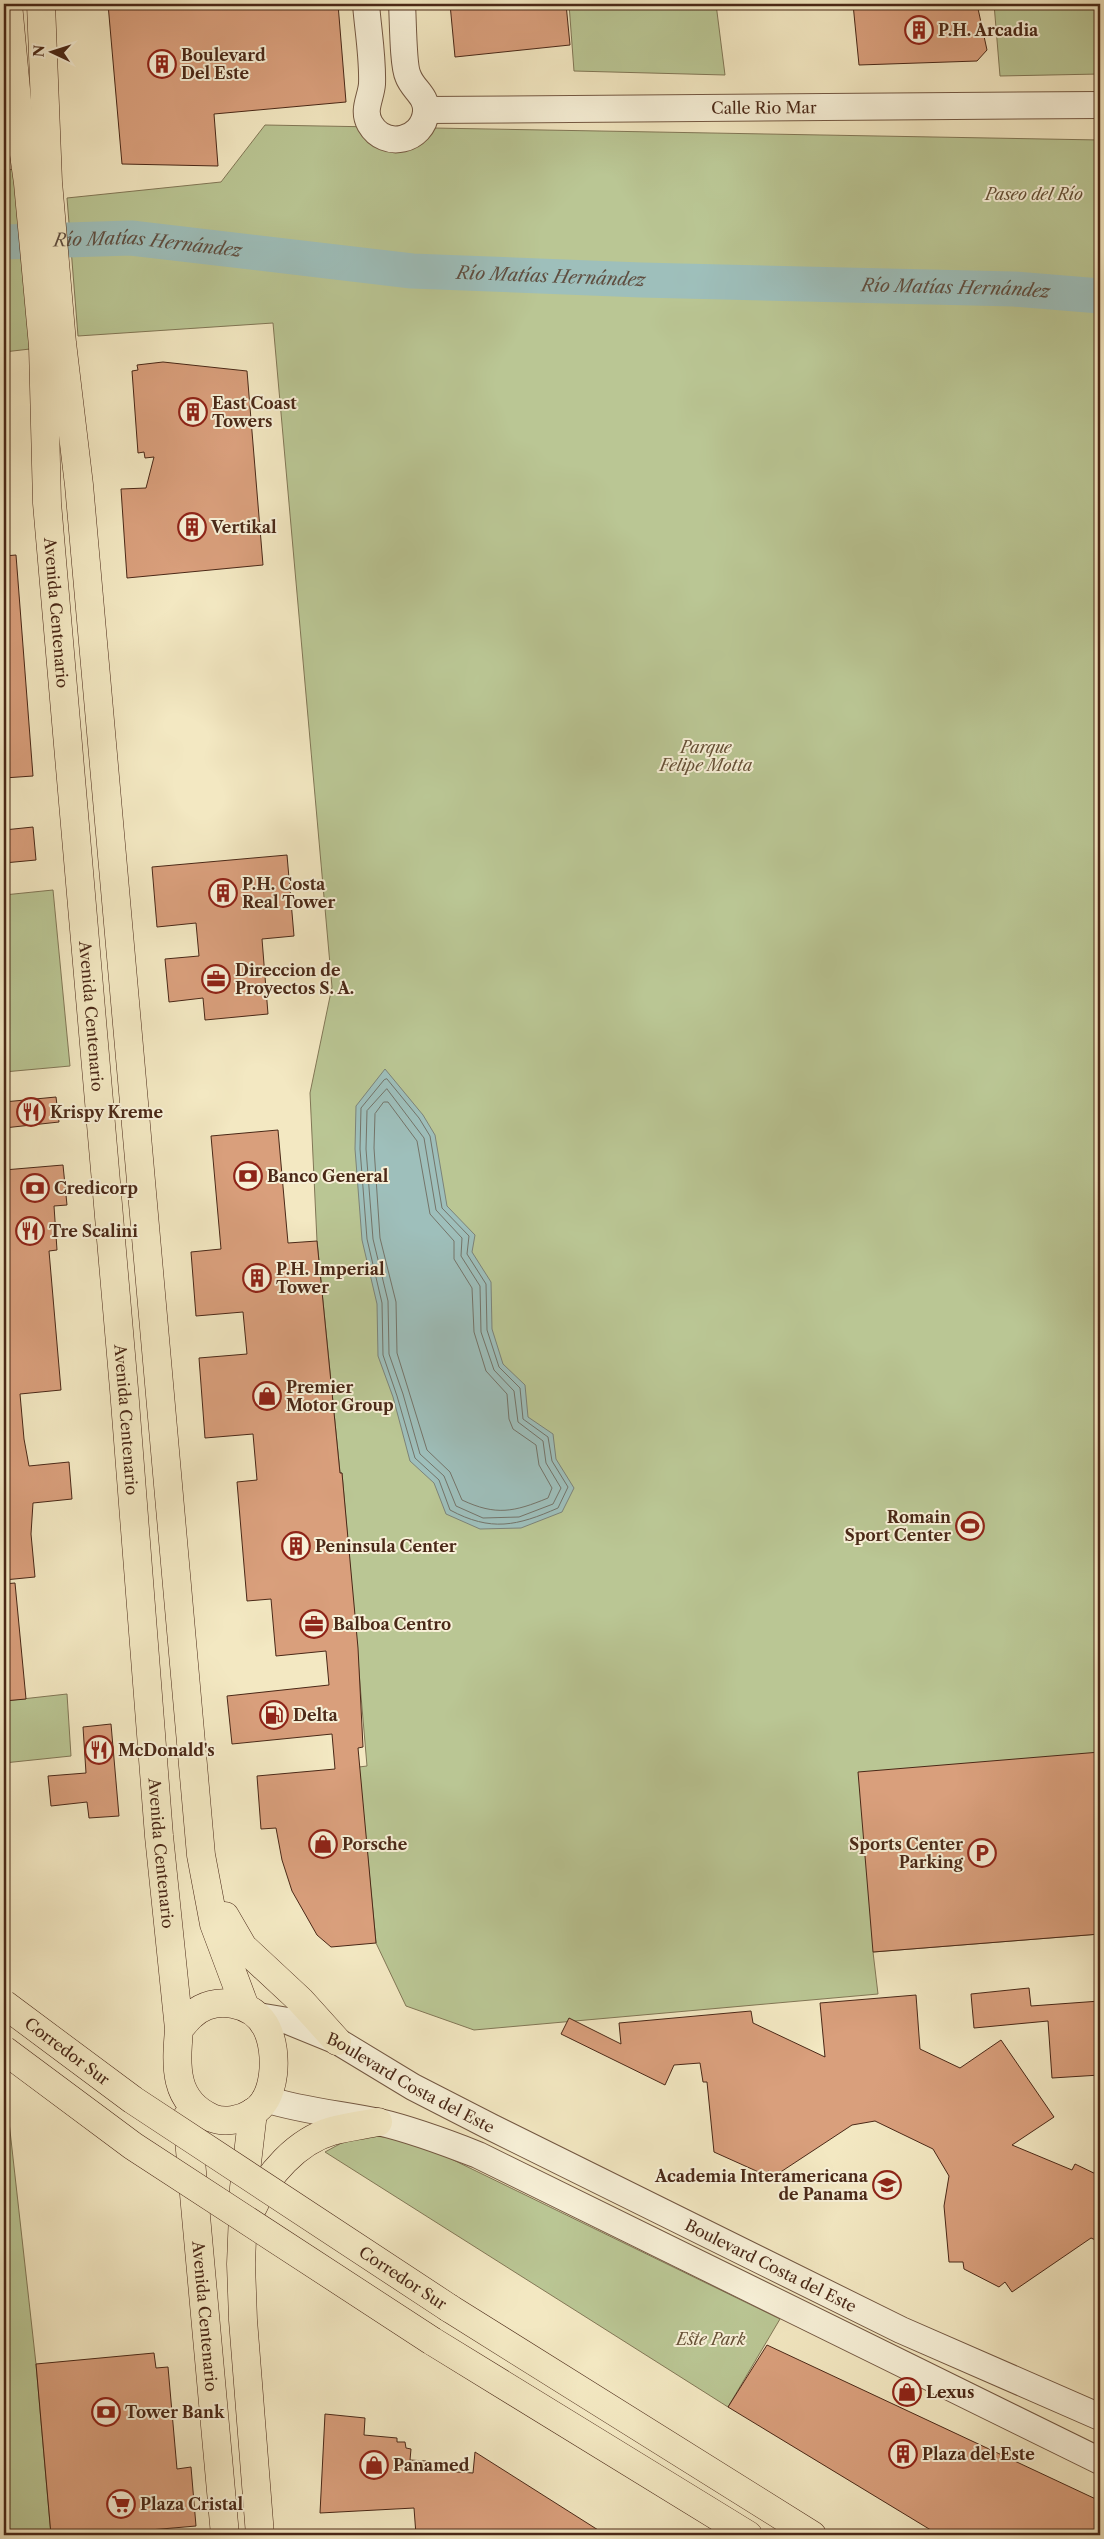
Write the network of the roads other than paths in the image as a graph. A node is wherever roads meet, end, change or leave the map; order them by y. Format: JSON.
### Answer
{"nodes":[{"id":1,"x":8,"y":4,"type":"edge"},
{"id":2,"x":41,"y":4,"type":"edge"},
{"id":3,"x":366,"y":4,"type":"edge"},
{"id":4,"x":402,"y":4,"type":"edge"},
{"id":5,"x":1100,"y":105,"type":"edge"},
{"id":6,"x":426,"y":110,"type":"junction"},
{"id":7,"x":38,"y":182,"type":"junction"},
{"id":8,"x":53,"y":345,"type":"junction"},
{"id":9,"x":132,"y":1069,"type":"junction"},
{"id":10,"x":96,"y":1072,"type":"junction"},
{"id":11,"x":176,"y":1569,"type":"junction"},
{"id":12,"x":139,"y":1572,"type":"junction"},
{"id":13,"x":189,"y":1722,"type":"junction"},
{"id":14,"x":151,"y":1725,"type":"junction"},
{"id":15,"x":203,"y":1873,"type":"junction"},
{"id":16,"x":4,"y":2004,"type":"edge"},
{"id":17,"x":251,"y":2011,"type":"junction"},
{"id":18,"x":179,"y":2030,"type":"junction"},
{"id":19,"x":337,"y":2040,"type":"junction"},
{"id":20,"x":4,"y":2050,"type":"edge"},
{"id":21,"x":185,"y":2098,"type":"junction"},
{"id":22,"x":259,"y":2106,"type":"junction"},
{"id":23,"x":378,"y":2122,"type":"junction"},
{"id":24,"x":491,"y":2127,"type":"junction"},
{"id":25,"x":478,"y":2155,"type":"junction"},
{"id":26,"x":242,"y":2255,"type":"junction"},
{"id":27,"x":773,"y":2265,"type":"junction"},
{"id":28,"x":759,"y":2294,"type":"junction"},
{"id":29,"x":1100,"y":2417,"type":"edge"},
{"id":30,"x":253,"y":2449,"type":"junction"},
{"id":31,"x":218,"y":2454,"type":"junction"},
{"id":32,"x":1099,"y":2456,"type":"edge"},
{"id":33,"x":225,"y":2535,"type":"edge"},
{"id":34,"x":260,"y":2535,"type":"edge"},
{"id":35,"x":748,"y":2535,"type":"edge"},
{"id":36,"x":812,"y":2535,"type":"edge"}],
"edges":[{"from":1,"to":7,"type":"main road","name":"Avenida Centenario"},
{"from":2,"to":7,"type":"main road","name":"Avenida Centenario"},
{"from":3,"to":6,"type":"street"},
{"from":4,"to":6,"type":"street"},
{"from":5,"to":6,"type":"street","name":"Calle Rio Mar"},
{"from":7,"to":8,"type":"main road","name":"Avenida Centenario"},
{"from":8,"to":9,"type":"main road","name":"Avenida Centenario"},
{"from":8,"to":10,"type":"main road","name":"Avenida Centenario"},
{"from":9,"to":10,"type":"main road"},
{"from":9,"to":11,"type":"main road","name":"Avenida Centenario"},
{"from":10,"to":12,"type":"main road","name":"Avenida Centenario"},
{"from":11,"to":12,"type":"main road"},
{"from":11,"to":13,"type":"main road","name":"Avenida Centenario"},
{"from":12,"to":14,"type":"main road","name":"Avenida Centenario"},
{"from":13,"to":14,"type":"main road"},
{"from":13,"to":15,"type":"main road","name":"Avenida Centenario"},
{"from":14,"to":18,"type":"main road","name":"Avenida Centenario"},
{"from":15,"to":17,"type":"main road","name":"Avenida Centenario"},
{"from":15,"to":19,"type":"main road"},
{"from":16,"to":36,"type":"main road","name":"Corredor Sur","bridge":true},
{"from":17,"to":18,"type":"main road"},
{"from":17,"to":19,"type":"street","name":"Boulevard Costa del Este"},
{"from":17,"to":22,"type":"main road"},
{"from":18,"to":21,"type":"main road"},
{"from":19,"to":24,"type":"street","name":"Boulevard Costa del Este"},
{"from":20,"to":35,"type":"main road","bridge":true},
{"from":21,"to":22,"type":"main road"},
{"from":21,"to":31,"type":"main road","name":"Avenida Centenario"},
{"from":22,"to":23,"type":"street","name":"Boulevard Costa del Este"},
{"from":22,"to":26,"type":"main road"},
{"from":23,"to":25,"type":"street","name":"Boulevard Costa del Este"},
{"from":23,"to":26,"type":"main road"},
{"from":24,"to":25,"type":"street"},
{"from":24,"to":27,"type":"street","name":"Boulevard Costa del Este"},
{"from":25,"to":28,"type":"street","name":"Boulevard Costa del Este"},
{"from":26,"to":30,"type":"main road"},
{"from":27,"to":28,"type":"street"},
{"from":27,"to":29,"type":"street","name":"Boulevard Costa del Este"},
{"from":28,"to":32,"type":"street","name":"Boulevard Costa del Este"},
{"from":30,"to":31,"type":"main road"},
{"from":30,"to":34,"type":"main road"},
{"from":31,"to":33,"type":"main road","name":"Avenida Centenario"}]}
